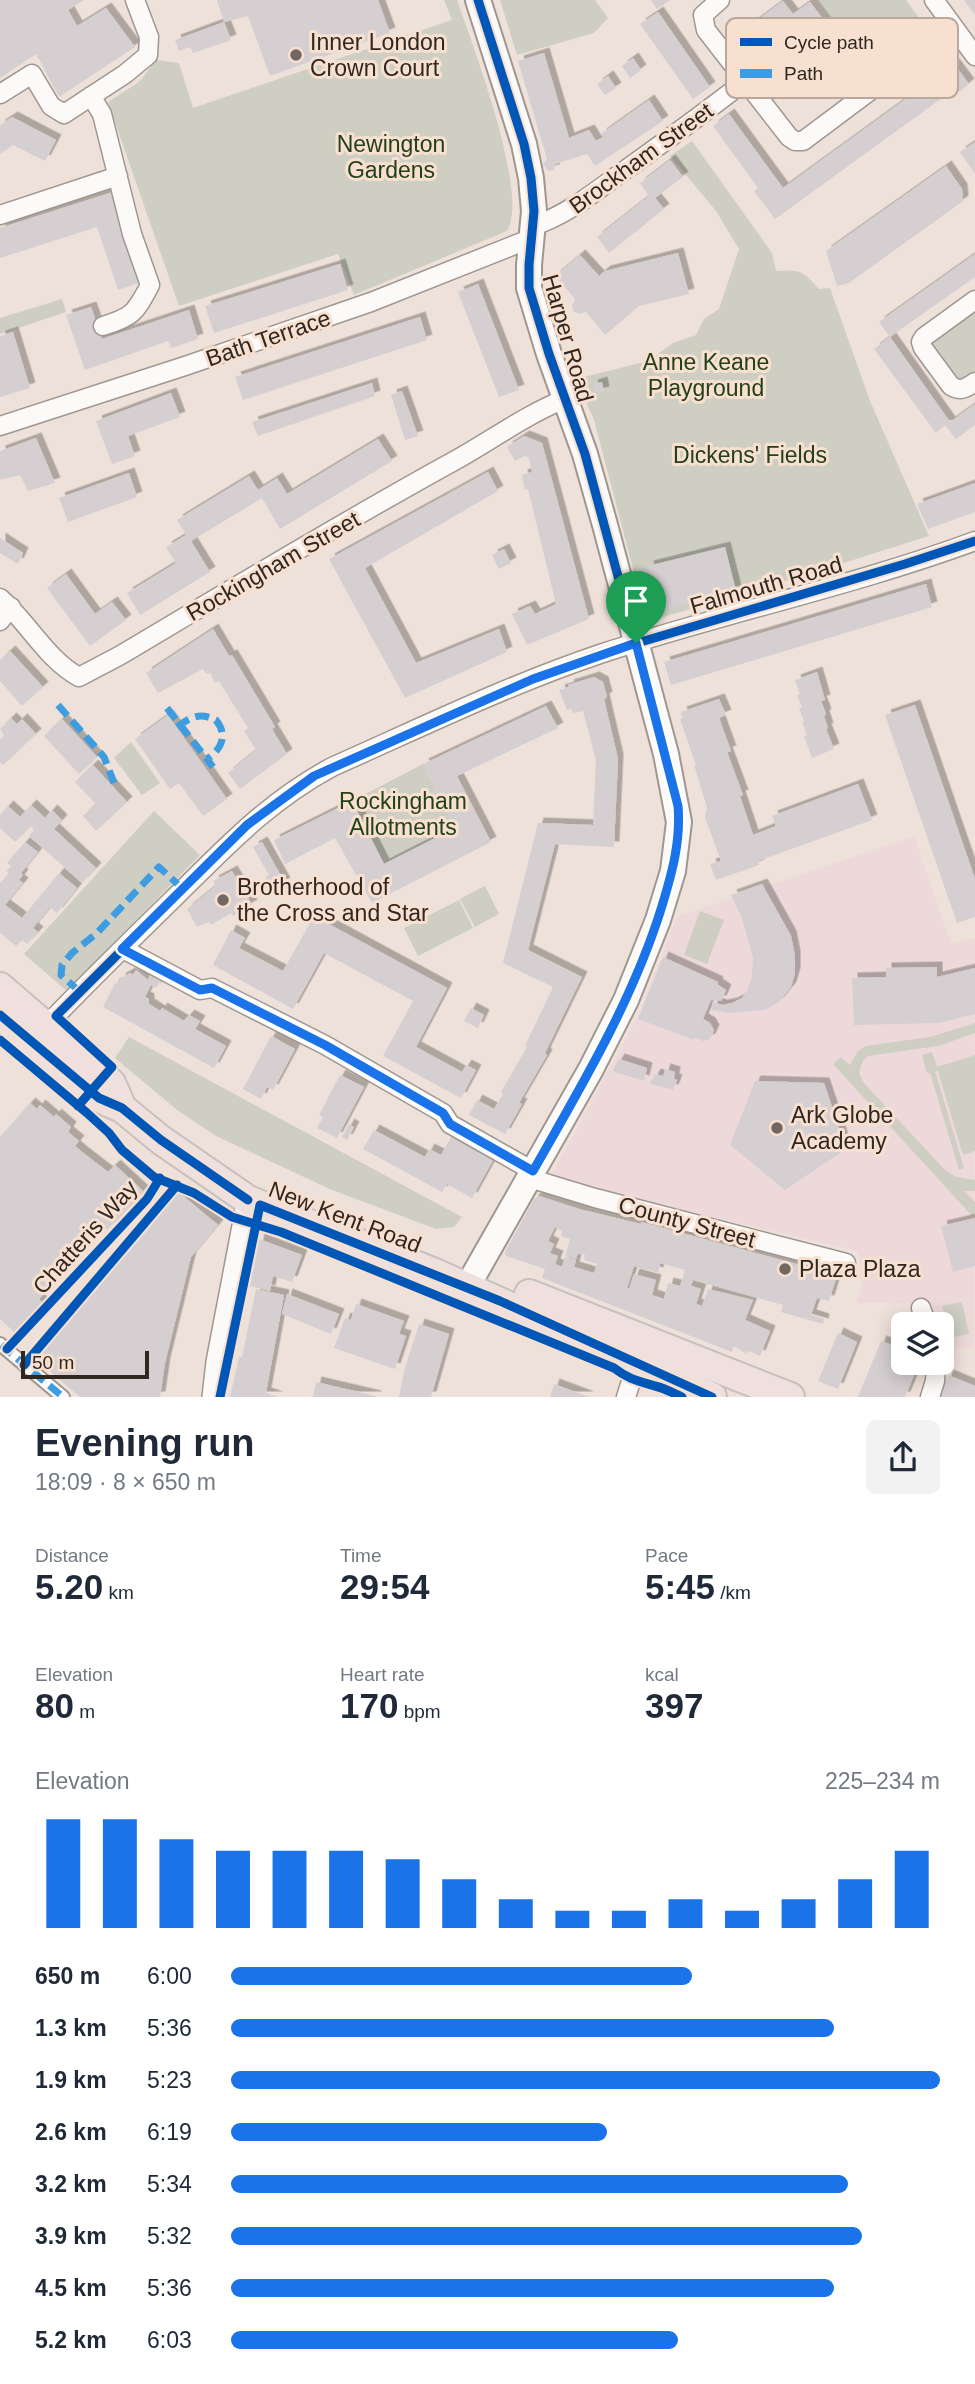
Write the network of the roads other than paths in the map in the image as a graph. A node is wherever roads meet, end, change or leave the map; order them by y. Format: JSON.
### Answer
{"nodes":[{"id":1,"x":135,"y":0,"type":"edge"},
{"id":2,"x":478,"y":0,"type":"edge"},
{"id":3,"x":720,"y":0,"type":"edge"},
{"id":4,"x":934,"y":0,"type":"edge"},
{"id":5,"x":947,"y":18,"type":"edge"},
{"id":6,"x":958,"y":33,"type":"edge"},
{"id":7,"x":975,"y":56,"type":"edge"},
{"id":8,"x":726,"y":57,"type":"edge"},
{"id":9,"x":0,"y":94,"type":"edge"},
{"id":10,"x":91,"y":96,"type":"junction"},
{"id":11,"x":726,"y":96,"type":"edge"},
{"id":12,"x":757,"y":98,"type":"edge"},
{"id":13,"x":860,"y":98,"type":"edge"},
{"id":14,"x":118,"y":176,"type":"junction"},
{"id":15,"x":0,"y":215,"type":"edge"},
{"id":16,"x":533,"y":232,"type":"junction"},
{"id":17,"x":975,"y":300,"type":"edge"},
{"id":18,"x":103,"y":326,"type":"dead end"},
{"id":19,"x":975,"y":382,"type":"edge"},
{"id":20,"x":565,"y":399,"type":"junction"},
{"id":21,"x":0,"y":426,"type":"edge"},
{"id":22,"x":975,"y":541,"type":"edge"},
{"id":23,"x":4,"y":609,"type":"edge"},
{"id":24,"x":636,"y":643,"type":"junction"},
{"id":25,"x":122,"y":949,"type":"junction"},
{"id":26,"x":0,"y":987,"type":"edge"},
{"id":27,"x":0,"y":1015,"type":"edge"},
{"id":28,"x":45,"y":1027,"type":"junction"},
{"id":29,"x":122,"y":1108,"type":"junction"},
{"id":30,"x":200,"y":1165,"type":"junction"},
{"id":31,"x":531,"y":1174,"type":"junction"},
{"id":32,"x":248,"y":1200,"type":"junction"},
{"id":33,"x":846,"y":1263,"type":"dead end"},
{"id":34,"x":475,"y":1273,"type":"junction"},
{"id":35,"x":0,"y":1344,"type":"edge"},
{"id":36,"x":637,"y":1363,"type":"junction"},
{"id":37,"x":935,"y":1375,"type":"edge"},
{"id":38,"x":62,"y":1397,"type":"edge"},
{"id":39,"x":213,"y":1397,"type":"edge"},
{"id":40,"x":626,"y":1397,"type":"edge"},
{"id":41,"x":712,"y":1397,"type":"edge"},
{"id":42,"x":790,"y":1397,"type":"edge"},
{"id":43,"x":930,"y":1397,"type":"edge"}],
"edges":[{"from":1,"to":10,"type":"street"},
{"from":2,"to":16,"type":"main road","name":"Harper Road"},
{"from":3,"to":8,"type":"street"},
{"from":4,"to":5,"type":"street"},
{"from":6,"to":7,"type":"street"},
{"from":9,"to":10,"type":"street"},
{"from":10,"to":14,"type":"street"},
{"from":11,"to":16,"type":"street","name":"Brockham Street"},
{"from":12,"to":13,"type":"street"},
{"from":14,"to":15,"type":"street"},
{"from":14,"to":18,"type":"street"},
{"from":16,"to":20,"type":"main road","name":"Harper Road"},
{"from":16,"to":21,"type":"street","name":"Bath Terrace"},
{"from":17,"to":19,"type":"street"},
{"from":20,"to":23,"type":"street","name":"Rockingham Street"},
{"from":20,"to":24,"type":"main road","name":"Harper Road"},
{"from":22,"to":24,"type":"street","name":"Falmouth Road"},
{"from":24,"to":25,"type":"street","name":"Falmouth Road"},
{"from":24,"to":31,"type":"main road","name":"Harper Road"},
{"from":25,"to":28,"type":"street","name":"Falmouth Road"},
{"from":25,"to":31,"type":"street","name":"County Street"},
{"from":26,"to":28,"type":"highway","name":"New Kent Road"},
{"from":27,"to":29,"type":"highway","name":"New Kent Road"},
{"from":28,"to":29,"type":"highway","name":"New Kent Road"},
{"from":29,"to":30,"type":"highway","name":"New Kent Road"},
{"from":30,"to":32,"type":"highway","name":"New Kent Road"},
{"from":30,"to":34,"type":"highway","name":"New Kent Road"},
{"from":31,"to":33,"type":"street","name":"County Street"},
{"from":31,"to":34,"type":"main road","name":"Harper Road"},
{"from":32,"to":36,"type":"highway","name":"New Kent Road"},
{"from":32,"to":39,"type":"street"},
{"from":34,"to":42,"type":"highway","name":"New Kent Road"},
{"from":35,"to":38,"type":"street"},
{"from":36,"to":40,"type":"street"},
{"from":36,"to":41,"type":"highway","name":"New Kent Road"},
{"from":37,"to":43,"type":"street"}]}
